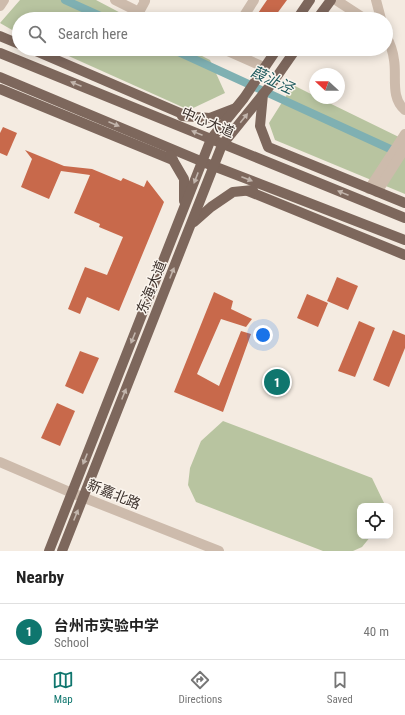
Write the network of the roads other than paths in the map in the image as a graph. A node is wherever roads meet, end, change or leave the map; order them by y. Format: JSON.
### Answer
{"nodes":[{"id":1,"x":4,"y":0,"type":"edge"},
{"id":2,"x":115,"y":0,"type":"edge"},
{"id":3,"x":144,"y":0,"type":"edge"},
{"id":4,"x":254,"y":0,"type":"edge"},
{"id":5,"x":310,"y":0,"type":"edge"},
{"id":6,"x":330,"y":0,"type":"edge"},
{"id":7,"x":336,"y":0,"type":"edge"},
{"id":8,"x":376,"y":0,"type":"edge"},
{"id":9,"x":0,"y":6,"type":"edge"},
{"id":10,"x":246,"y":12,"type":"edge"},
{"id":11,"x":302,"y":12,"type":"edge"},
{"id":12,"x":322,"y":12,"type":"edge"},
{"id":13,"x":354,"y":12,"type":"edge"},
{"id":14,"x":380,"y":12,"type":"edge"},
{"id":15,"x":0,"y":36,"type":"edge"},
{"id":16,"x":12,"y":41,"type":"edge"},
{"id":17,"x":0,"y":53,"type":"edge"},
{"id":18,"x":47,"y":56,"type":"edge"},
{"id":19,"x":239,"y":56,"type":"edge"},
{"id":20,"x":272,"y":56,"type":"edge"},
{"id":21,"x":291,"y":56,"type":"edge"},
{"id":22,"x":392,"y":56,"type":"edge"},
{"id":23,"x":264,"y":67,"type":"junction"},
{"id":24,"x":0,"y":77,"type":"edge"},
{"id":25,"x":0,"y":89,"type":"edge"},
{"id":26,"x":263,"y":93,"type":"junction"},
{"id":27,"x":236,"y":108,"type":"junction"},
{"id":28,"x":405,"y":110,"type":"edge"},
{"id":29,"x":154,"y":115,"type":"junction"},
{"id":30,"x":187,"y":116,"type":"junction"},
{"id":31,"x":404,"y":136,"type":"edge"},
{"id":32,"x":212,"y":139,"type":"junction"},
{"id":33,"x":223,"y":144,"type":"junction"},
{"id":34,"x":163,"y":145,"type":"junction"},
{"id":35,"x":405,"y":148,"type":"edge"},
{"id":36,"x":173,"y":160,"type":"junction"},
{"id":37,"x":202,"y":162,"type":"junction"},
{"id":38,"x":214,"y":166,"type":"junction"},
{"id":39,"x":389,"y":167,"type":"junction"},
{"id":40,"x":342,"y":178,"type":"junction"},
{"id":41,"x":248,"y":191,"type":"junction"},
{"id":42,"x":373,"y":191,"type":"junction"},
{"id":43,"x":288,"y":195,"type":"junction"},
{"id":44,"x":405,"y":203,"type":"edge"},
{"id":45,"x":380,"y":208,"type":"junction"},
{"id":46,"x":181,"y":216,"type":"junction"},
{"id":47,"x":405,"y":218,"type":"edge"},
{"id":48,"x":351,"y":220,"type":"junction"},
{"id":49,"x":191,"y":225,"type":"junction"},
{"id":50,"x":347,"y":232,"type":"junction"},
{"id":51,"x":405,"y":240,"type":"edge"},
{"id":52,"x":405,"y":255,"type":"edge"},
{"id":53,"x":0,"y":462,"type":"edge"},
{"id":54,"x":72,"y":493,"type":"junction"},
{"id":55,"x":83,"y":497,"type":"junction"},
{"id":56,"x":49,"y":551,"type":"edge"},
{"id":57,"x":62,"y":551,"type":"edge"},
{"id":58,"x":219,"y":551,"type":"edge"}],
"edges":[{"from":1,"to":9,"type":"street"},
{"from":2,"to":3,"type":"street"},
{"from":4,"to":10,"type":"street"},
{"from":5,"to":11,"type":"main road"},
{"from":6,"to":12,"type":"main road"},
{"from":7,"to":13,"type":"street"},
{"from":8,"to":14,"type":"street"},
{"from":15,"to":16,"type":"main road"},
{"from":29,"to":17,"type":"main road","name":"中心大道","one_way":true},
{"from":18,"to":30,"type":"main road"},
{"from":19,"to":23,"type":"street"},
{"from":20,"to":23,"type":"main road","name":"东海大道"},
{"from":21,"to":26,"type":"main road","name":"东海大道"},
{"from":22,"to":28,"type":"street"},
{"from":23,"to":27,"type":"main road","name":"东海大道"},
{"from":24,"to":34,"type":"main road","one_way":true},
{"from":25,"to":36,"type":"main road"},
{"from":33,"to":26,"type":"main road","name":"东海大道","one_way":true},
{"from":26,"to":40,"type":"main road"},
{"from":27,"to":30,"type":"main road"},
{"from":27,"to":32,"type":"main road","name":"东海大道"},
{"from":29,"to":30,"type":"main road"},
{"from":32,"to":29,"type":"main road","name":"中心大道","one_way":true},
{"from":31,"to":39,"type":"street"},
{"from":32,"to":33,"type":"main road","name":"中心大道"},
{"from":32,"to":37,"type":"main road","name":"东海大道"},
{"from":33,"to":38,"type":"main road","name":"东海大道"},
{"from":45,"to":33,"type":"main road","name":"中心大道","one_way":true},
{"from":34,"to":36,"type":"main road"},
{"from":34,"to":37,"type":"main road"},
{"from":35,"to":39,"type":"street"},
{"from":36,"to":46,"type":"main road"},
{"from":37,"to":38,"type":"main road"},
{"from":37,"to":46,"type":"main road","name":"东海大道","one_way":true},
{"from":38,"to":43,"type":"main road","one_way":true},
{"from":38,"to":49,"type":"main road","name":"东海大道"},
{"from":39,"to":42,"type":"street"},
{"from":40,"to":42,"type":"main road"},
{"from":40,"to":45,"type":"main road"},
{"from":41,"to":43,"type":"main road"},
{"from":41,"to":49,"type":"main road"},
{"from":41,"to":50,"type":"main road"},
{"from":42,"to":44,"type":"main road"},
{"from":43,"to":48,"type":"main road"},
{"from":45,"to":47,"type":"main road","name":"中心大道"},
{"from":46,"to":54,"type":"main road","name":"东海大道","one_way":true},
{"from":48,"to":50,"type":"main road"},
{"from":48,"to":51,"type":"main road"},
{"from":55,"to":49,"type":"main road","name":"东海大道","one_way":true},
{"from":50,"to":52,"type":"main road"},
{"from":53,"to":54,"type":"street","name":"新嘉北路"},
{"from":54,"to":55,"type":"street","name":"新嘉北路"},
{"from":54,"to":56,"type":"main road","name":"东海大道"},
{"from":57,"to":55,"type":"main road","name":"东海大道","one_way":true},
{"from":55,"to":58,"type":"street","name":"新嘉北路"}]}
